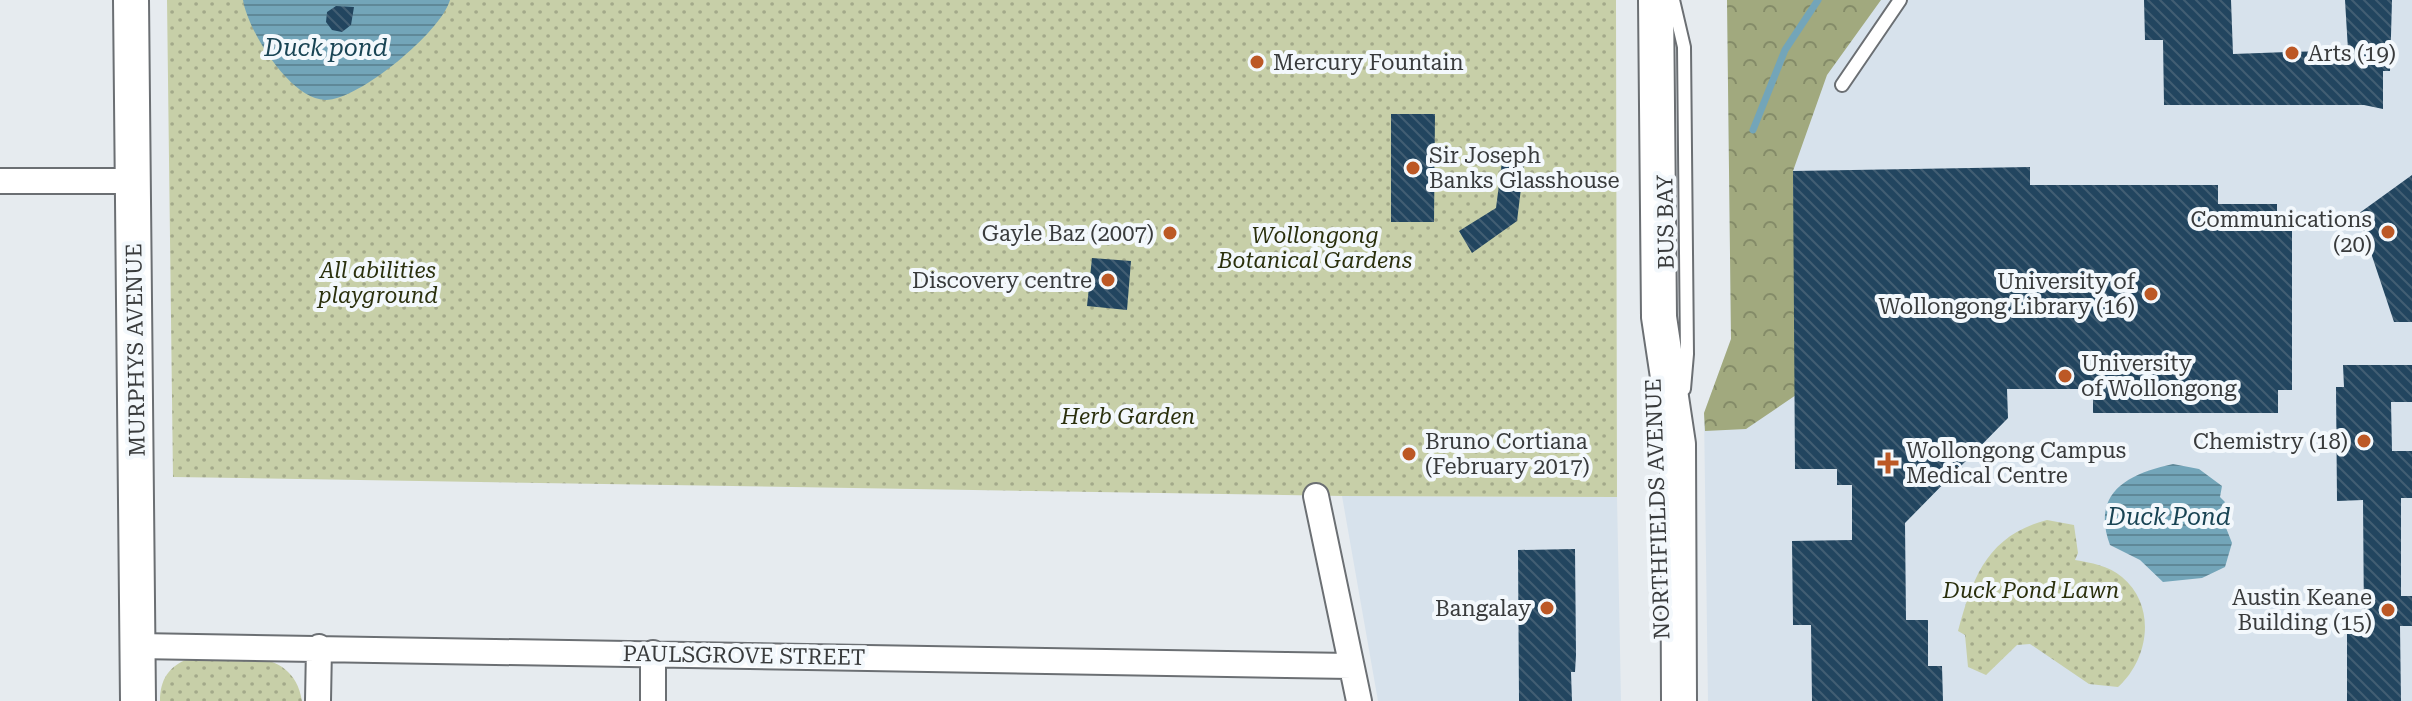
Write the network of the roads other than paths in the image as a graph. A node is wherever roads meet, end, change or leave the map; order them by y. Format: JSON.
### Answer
{"nodes":[{"id":1,"x":131,"y":0,"type":"edge"},
{"id":2,"x":1656,"y":0,"type":"edge"},
{"id":3,"x":1672,"y":0,"type":"edge"},
{"id":4,"x":1900,"y":0,"type":"edge"},
{"id":5,"x":1655,"y":60,"type":"junction"},
{"id":6,"x":1842,"y":85,"type":"dead end"},
{"id":7,"x":0,"y":181,"type":"edge"},
{"id":8,"x":133,"y":181,"type":"junction"},
{"id":9,"x":1659,"y":317,"type":"junction"},
{"id":10,"x":1678,"y":444,"type":"junction"},
{"id":11,"x":1316,"y":496,"type":"dead end"},
{"id":12,"x":137,"y":646,"type":"junction"},
{"id":13,"x":319,"y":647,"type":"junction"},
{"id":14,"x":653,"y":653,"type":"junction"},
{"id":15,"x":1351,"y":666,"type":"junction"},
{"id":16,"x":138,"y":701,"type":"edge"},
{"id":17,"x":318,"y":701,"type":"edge"},
{"id":18,"x":653,"y":701,"type":"edge"},
{"id":19,"x":1359,"y":701,"type":"edge"},
{"id":20,"x":1662,"y":701,"type":"edge"},
{"id":21,"x":1679,"y":701,"type":"edge"}],
"edges":[{"from":1,"to":8,"type":"main road","name":"MURPHYS AVENUE"},
{"from":2,"to":5,"type":"main road","name":"NORTHFIELDS AVENUE"},
{"from":3,"to":5,"type":"main road","name":"NORTHFIELDS AVENUE"},
{"from":3,"to":10,"type":"lane","name":"BUS BAY"},
{"from":4,"to":6,"type":"lane"},
{"from":5,"to":9,"type":"main road","name":"NORTHFIELDS AVENUE"},
{"from":7,"to":8,"type":"street"},
{"from":8,"to":12,"type":"main road","name":"MURPHYS AVENUE"},
{"from":9,"to":10,"type":"main road","name":"NORTHFIELDS AVENUE"},
{"from":9,"to":20,"type":"main road","name":"NORTHFIELDS AVENUE"},
{"from":10,"to":21,"type":"main road","name":"NORTHFIELDS AVENUE"},
{"from":11,"to":15,"type":"street"},
{"from":12,"to":13,"type":"street","name":"PAULSGROVE STREET"},
{"from":12,"to":16,"type":"main road","name":"MURPHYS AVENUE"},
{"from":13,"to":14,"type":"street","name":"PAULSGROVE STREET"},
{"from":13,"to":17,"type":"street"},
{"from":14,"to":15,"type":"street","name":"PAULSGROVE STREET"},
{"from":14,"to":18,"type":"street"},
{"from":15,"to":19,"type":"street"}]}
